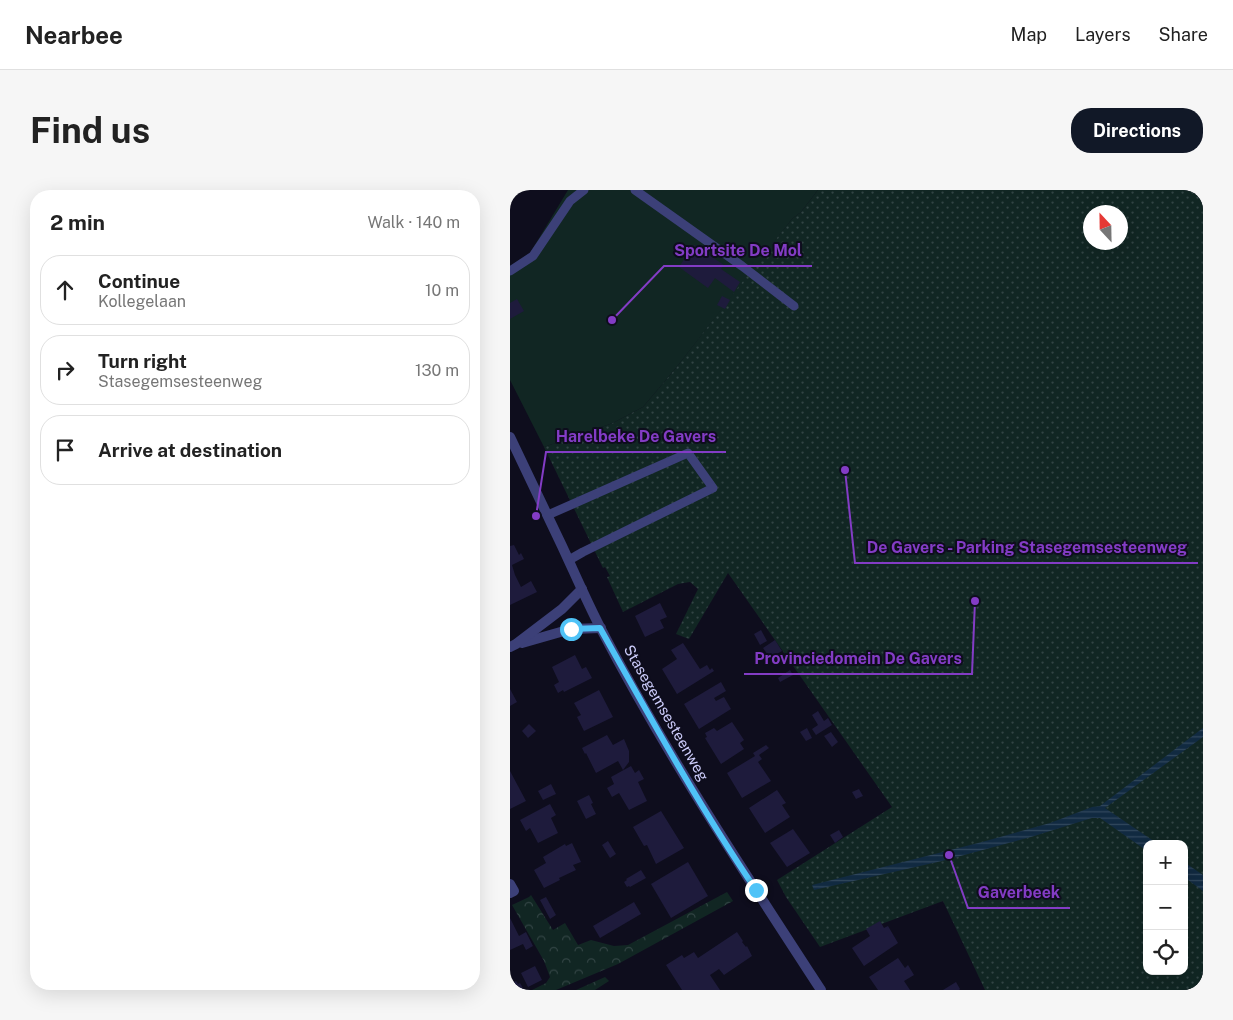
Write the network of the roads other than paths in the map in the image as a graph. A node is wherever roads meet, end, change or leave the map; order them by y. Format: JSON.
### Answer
{"nodes":[{"id":1,"x":584,"y":190,"type":"edge"},
{"id":2,"x":635,"y":190,"type":"edge"},
{"id":3,"x":514,"y":267,"type":"edge"},
{"id":4,"x":794,"y":306,"type":"dead end"},
{"id":5,"x":510,"y":437,"type":"edge"},
{"id":6,"x":548,"y":515,"type":"junction"},
{"id":7,"x":569,"y":560,"type":"junction"},
{"id":8,"x":582,"y":589,"type":"junction"},
{"id":9,"x":600,"y":628,"type":"junction"},
{"id":10,"x":513,"y":646,"type":"edge"},
{"id":11,"x":510,"y":884,"type":"edge"},
{"id":12,"x":510,"y":893,"type":"edge"},
{"id":13,"x":821,"y":990,"type":"edge"}],
"edges":[{"from":1,"to":3,"type":"lane"},
{"from":2,"to":4,"type":"lane"},
{"from":5,"to":6,"type":"street","name":"Stasegemsesteenweg"},
{"from":6,"to":7,"type":"street","name":"Stasegemsesteenweg"},
{"from":6,"to":7,"type":"lane"},
{"from":7,"to":8,"type":"street","name":"Stasegemsesteenweg"},
{"from":8,"to":9,"type":"street","name":"Stasegemsesteenweg"},
{"from":8,"to":10,"type":"street"},
{"from":9,"to":10,"type":"street"},
{"from":9,"to":13,"type":"street","name":"Stasegemsesteenweg"},
{"from":11,"to":12,"type":"street"}]}
